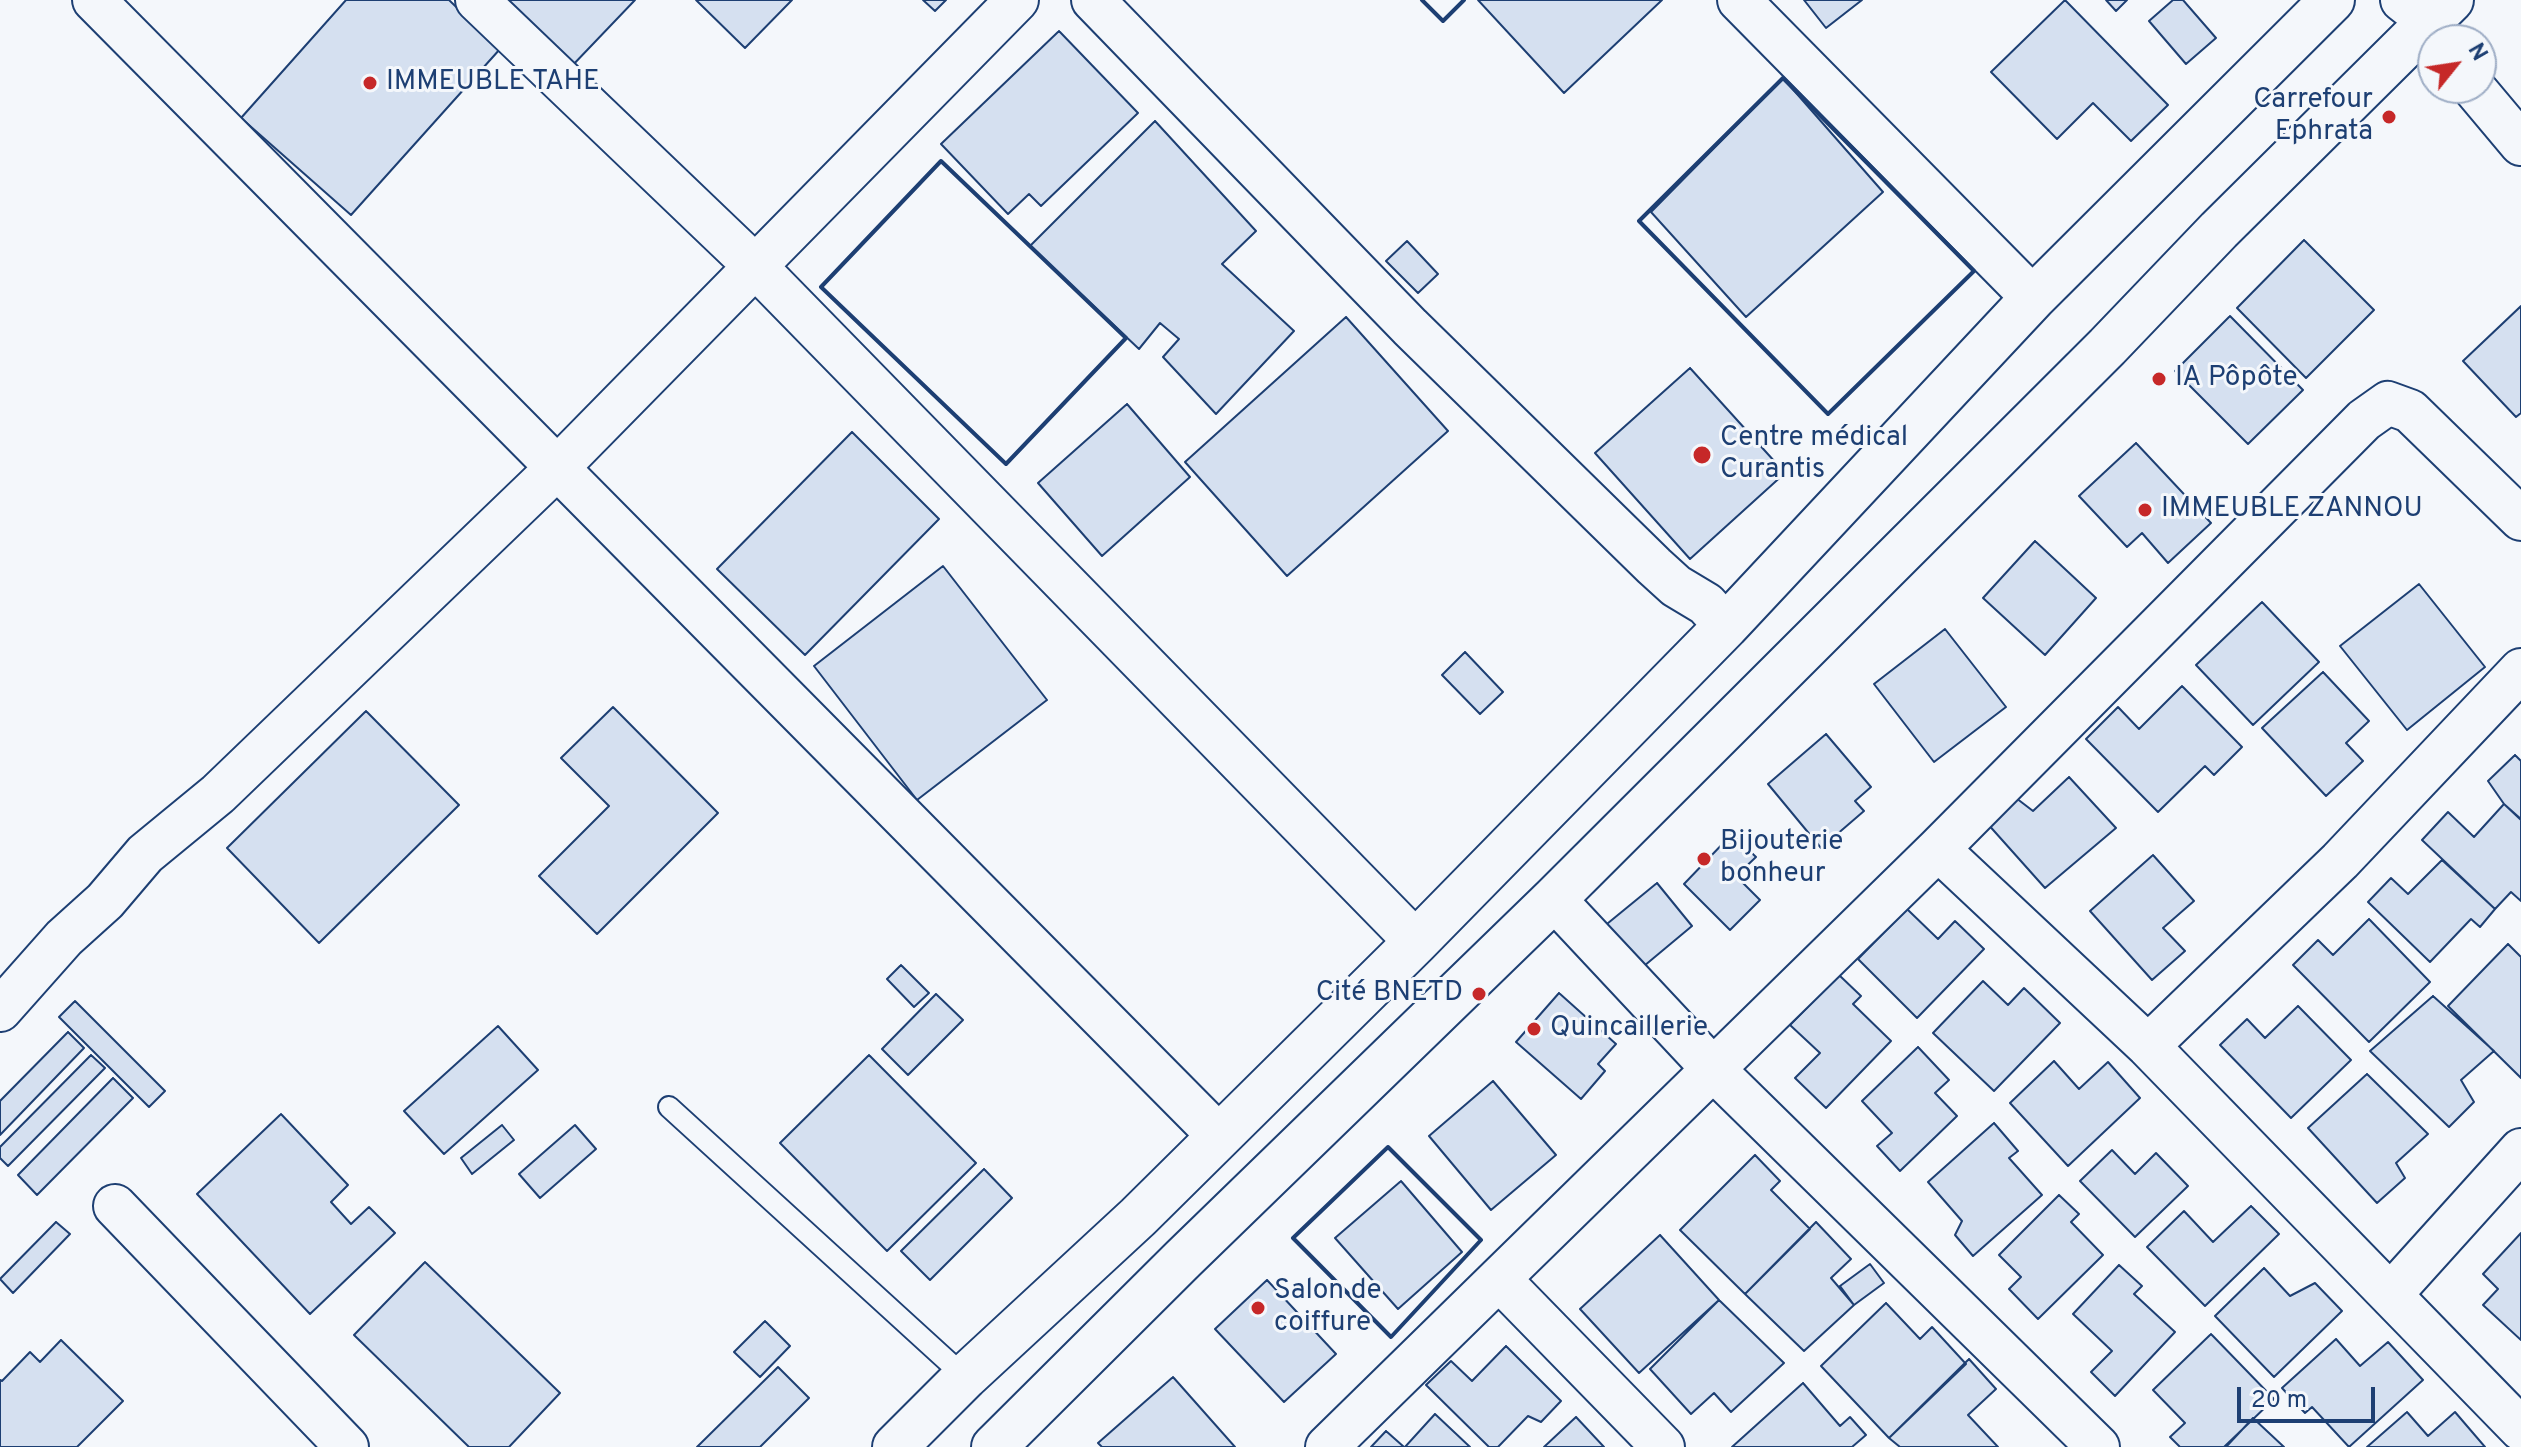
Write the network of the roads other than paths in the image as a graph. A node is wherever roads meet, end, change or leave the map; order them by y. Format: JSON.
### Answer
{"nodes":[{"id":1,"x":94,"y":0,"type":"edge"},
{"id":2,"x":477,"y":0,"type":"edge"},
{"id":3,"x":1017,"y":0,"type":"edge"},
{"id":4,"x":1093,"y":0,"type":"edge"},
{"id":5,"x":1739,"y":0,"type":"edge"},
{"id":6,"x":2332,"y":0,"type":"edge"},
{"id":7,"x":2431,"y":16,"type":"edge"},
{"id":8,"x":2487,"y":104,"type":"edge"},
{"id":9,"x":2521,"y":144,"type":"edge"},
{"id":10,"x":755,"y":266,"type":"junction"},
{"id":11,"x":2033,"y":298,"type":"junction"},
{"id":12,"x":558,"y":467,"type":"junction"},
{"id":13,"x":2521,"y":519,"type":"edge"},
{"id":14,"x":1726,"y":626,"type":"junction"},
{"id":15,"x":2521,"y":670,"type":"edge"},
{"id":16,"x":1938,"y":849,"type":"junction"},
{"id":17,"x":1554,"y":899,"type":"junction"},
{"id":18,"x":1416,"y":942,"type":"junction"},
{"id":19,"x":0,"y":1010,"type":"edge"},
{"id":20,"x":2148,"y":1046,"type":"junction"},
{"id":21,"x":1714,"y":1070,"type":"junction"},
{"id":22,"x":669,"y":1107,"type":"dead end"},
{"id":23,"x":1219,"y":1136,"type":"junction"},
{"id":24,"x":2521,"y":1150,"type":"edge"},
{"id":25,"x":115,"y":1206,"type":"dead end"},
{"id":26,"x":1500,"y":1280,"type":"junction"},
{"id":27,"x":2391,"y":1294,"type":"junction"},
{"id":28,"x":965,"y":1377,"type":"junction"},
{"id":29,"x":2521,"y":1429,"type":"edge"},
{"id":30,"x":347,"y":1447,"type":"edge"},
{"id":31,"x":895,"y":1447,"type":"edge"},
{"id":32,"x":994,"y":1447,"type":"edge"},
{"id":33,"x":1327,"y":1447,"type":"edge"},
{"id":34,"x":1663,"y":1447,"type":"edge"},
{"id":35,"x":2098,"y":1447,"type":"edge"}],
"edges":[{"from":1,"to":12,"type":"street"},
{"from":2,"to":10,"type":"street"},
{"from":3,"to":10,"type":"street"},
{"from":4,"to":14,"type":"street"},
{"from":5,"to":11,"type":"street"},
{"from":6,"to":11,"type":"main road"},
{"from":7,"to":17,"type":"main road"},
{"from":8,"to":9,"type":"street"},
{"from":10,"to":12,"type":"street"},
{"from":10,"to":18,"type":"street"},
{"from":11,"to":14,"type":"main road"},
{"from":12,"to":19,"type":"street"},
{"from":12,"to":23,"type":"street"},
{"from":13,"to":16,"type":"street"},
{"from":14,"to":18,"type":"main road"},
{"from":15,"to":20,"type":"street"},
{"from":16,"to":20,"type":"street"},
{"from":16,"to":21,"type":"street"},
{"from":17,"to":21,"type":"street"},
{"from":17,"to":32,"type":"main road"},
{"from":18,"to":23,"type":"main road"},
{"from":20,"to":27,"type":"street"},
{"from":21,"to":26,"type":"street"},
{"from":21,"to":35,"type":"street"},
{"from":22,"to":28,"type":"lane"},
{"from":23,"to":28,"type":"main road"},
{"from":24,"to":27,"type":"street"},
{"from":25,"to":30,"type":"street"},
{"from":26,"to":33,"type":"street"},
{"from":26,"to":34,"type":"street"},
{"from":27,"to":29,"type":"street"},
{"from":28,"to":31,"type":"main road"}]}
